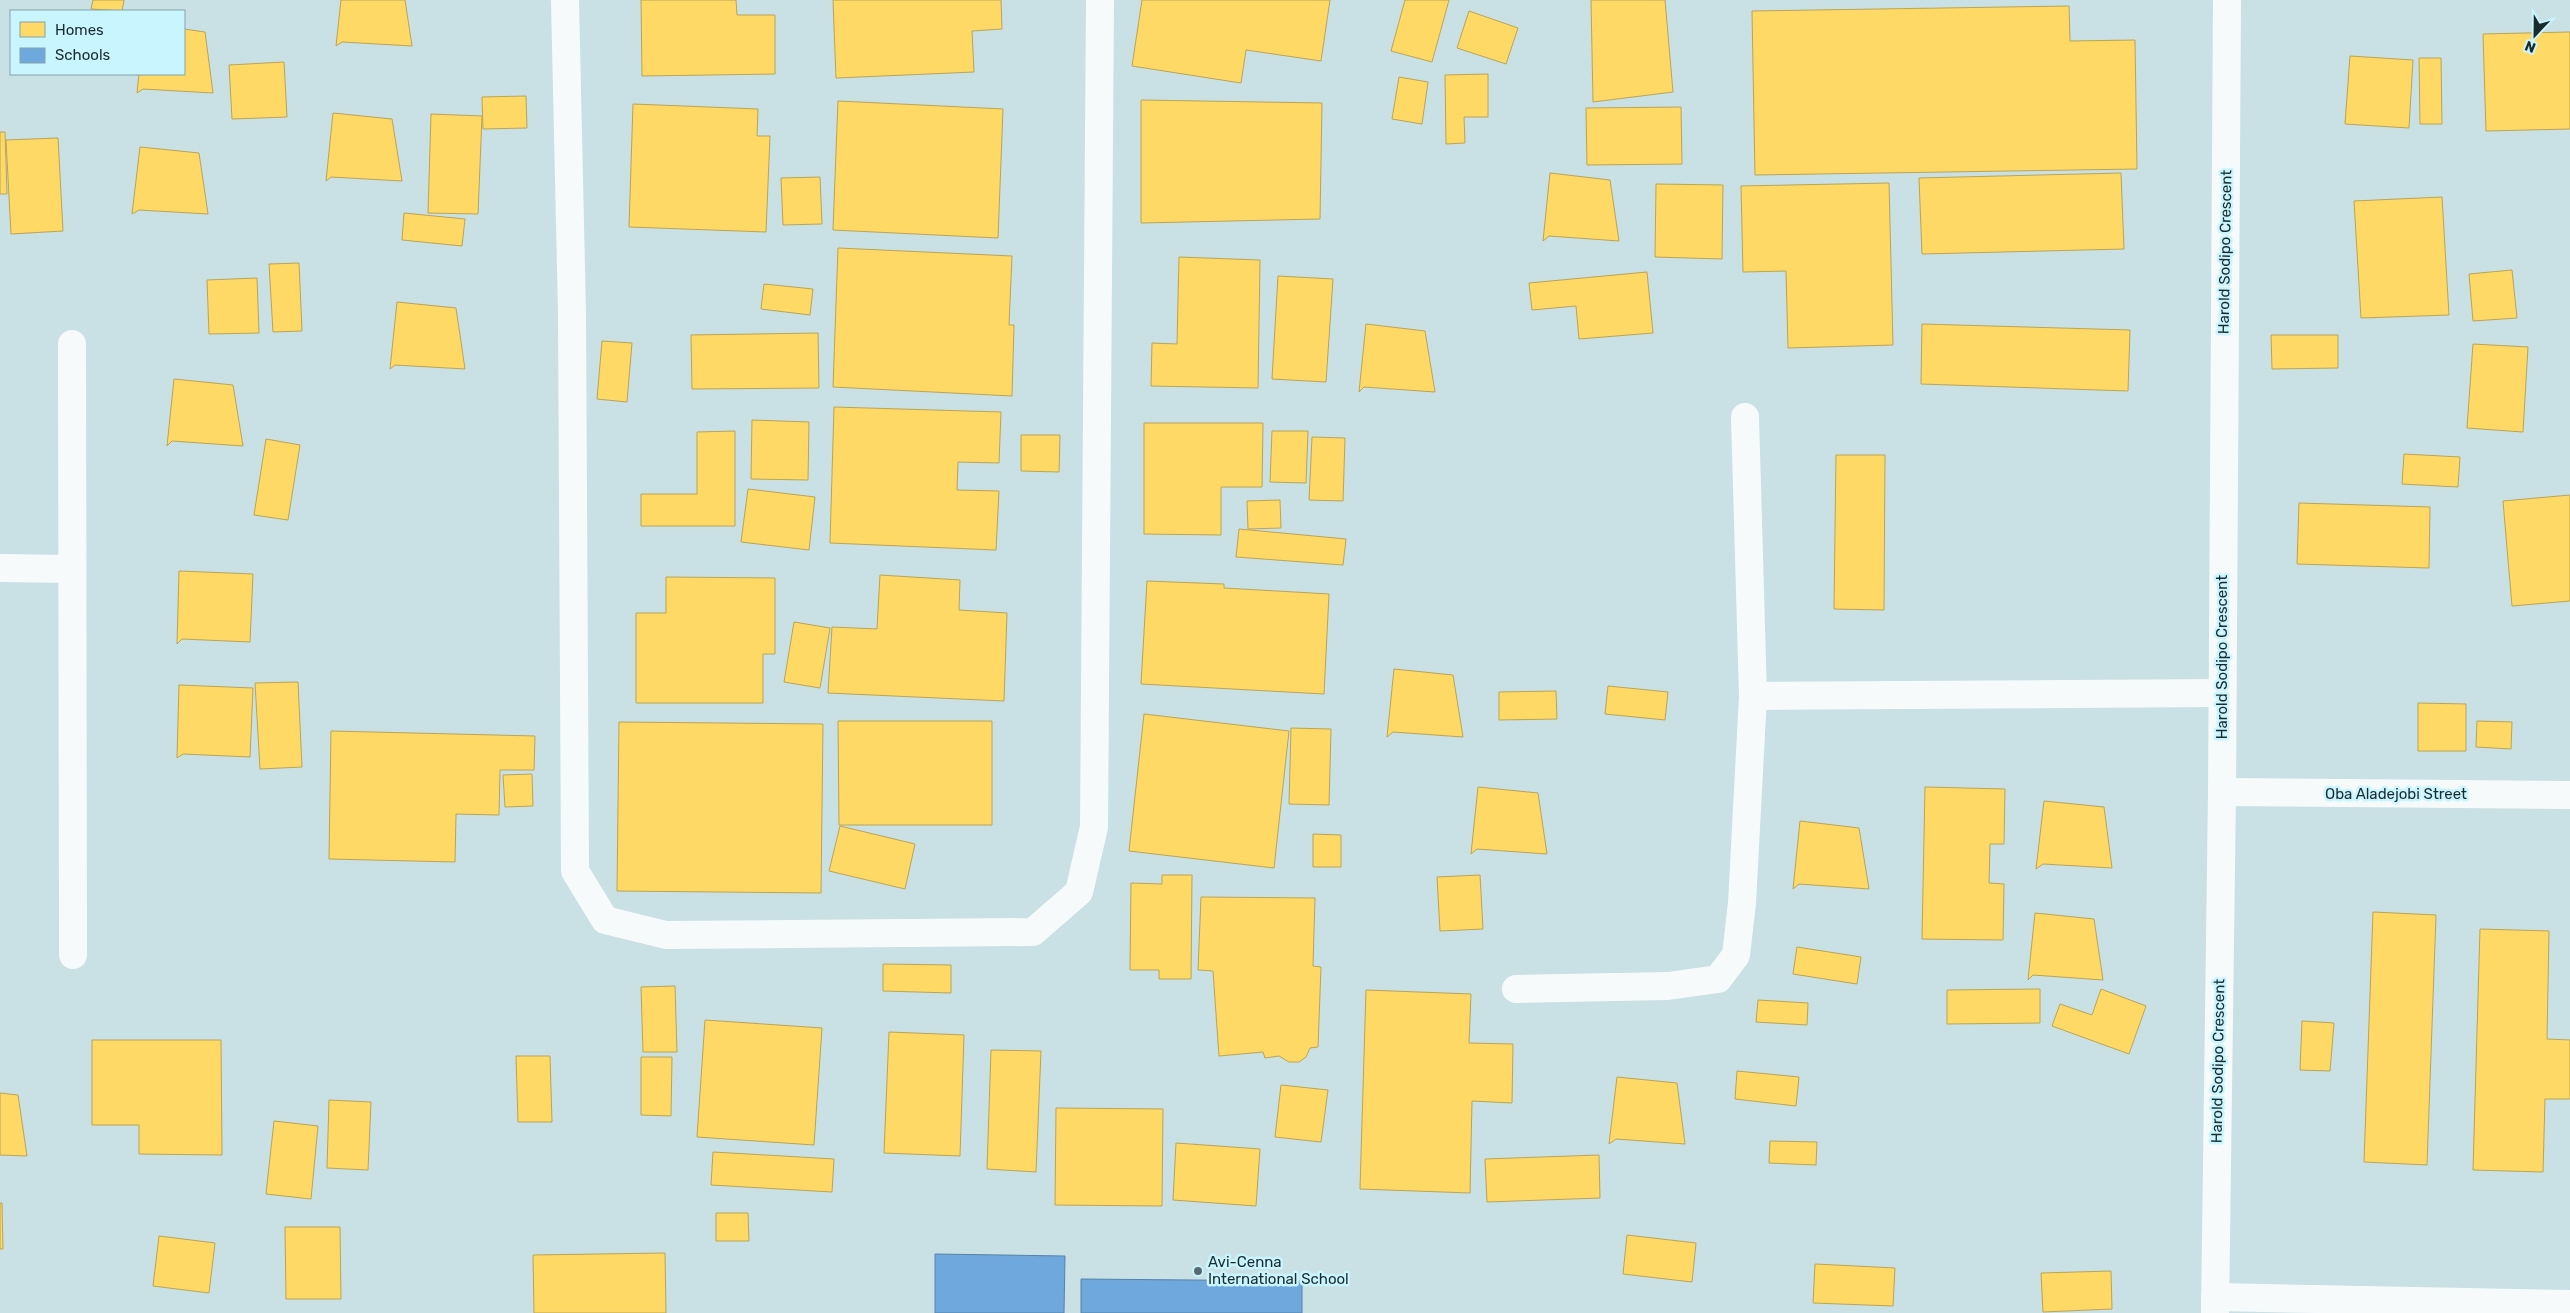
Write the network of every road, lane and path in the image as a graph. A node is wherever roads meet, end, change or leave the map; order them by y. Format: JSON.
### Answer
{"nodes":[{"id":1,"x":565,"y":0,"type":"edge"},
{"id":2,"x":1100,"y":0,"type":"edge"},
{"id":3,"x":2227,"y":0,"type":"edge"},
{"id":4,"x":72,"y":344,"type":"dead end"},
{"id":5,"x":1745,"y":417,"type":"dead end"},
{"id":6,"x":0,"y":568,"type":"edge"},
{"id":7,"x":72,"y":569,"type":"junction"},
{"id":8,"x":2221,"y":693,"type":"junction"},
{"id":9,"x":1752,"y":696,"type":"junction"},
{"id":10,"x":2222,"y":792,"type":"junction"},
{"id":11,"x":2570,"y":795,"type":"edge"},
{"id":12,"x":73,"y":955,"type":"dead end"},
{"id":13,"x":1516,"y":989,"type":"dead end"},
{"id":14,"x":2570,"y":1304,"type":"edge"},
{"id":15,"x":2215,"y":1305,"type":"edge"}],
"edges":[{"from":1,"to":2,"type":"street"},
{"from":3,"to":8,"type":"street","name":"Harold Sodipo Crescent"},
{"from":4,"to":7,"type":"street"},
{"from":5,"to":9,"type":"street"},
{"from":6,"to":7,"type":"street"},
{"from":7,"to":12,"type":"street"},
{"from":8,"to":9,"type":"street"},
{"from":8,"to":10,"type":"street","name":"Harold Sodipo Crescent"},
{"from":9,"to":13,"type":"street"},
{"from":10,"to":11,"type":"street","name":"Oba Aladejobi Street"},
{"from":10,"to":15,"type":"street","name":"Harold Sodipo Crescent"},
{"from":14,"to":15,"type":"street"}]}
